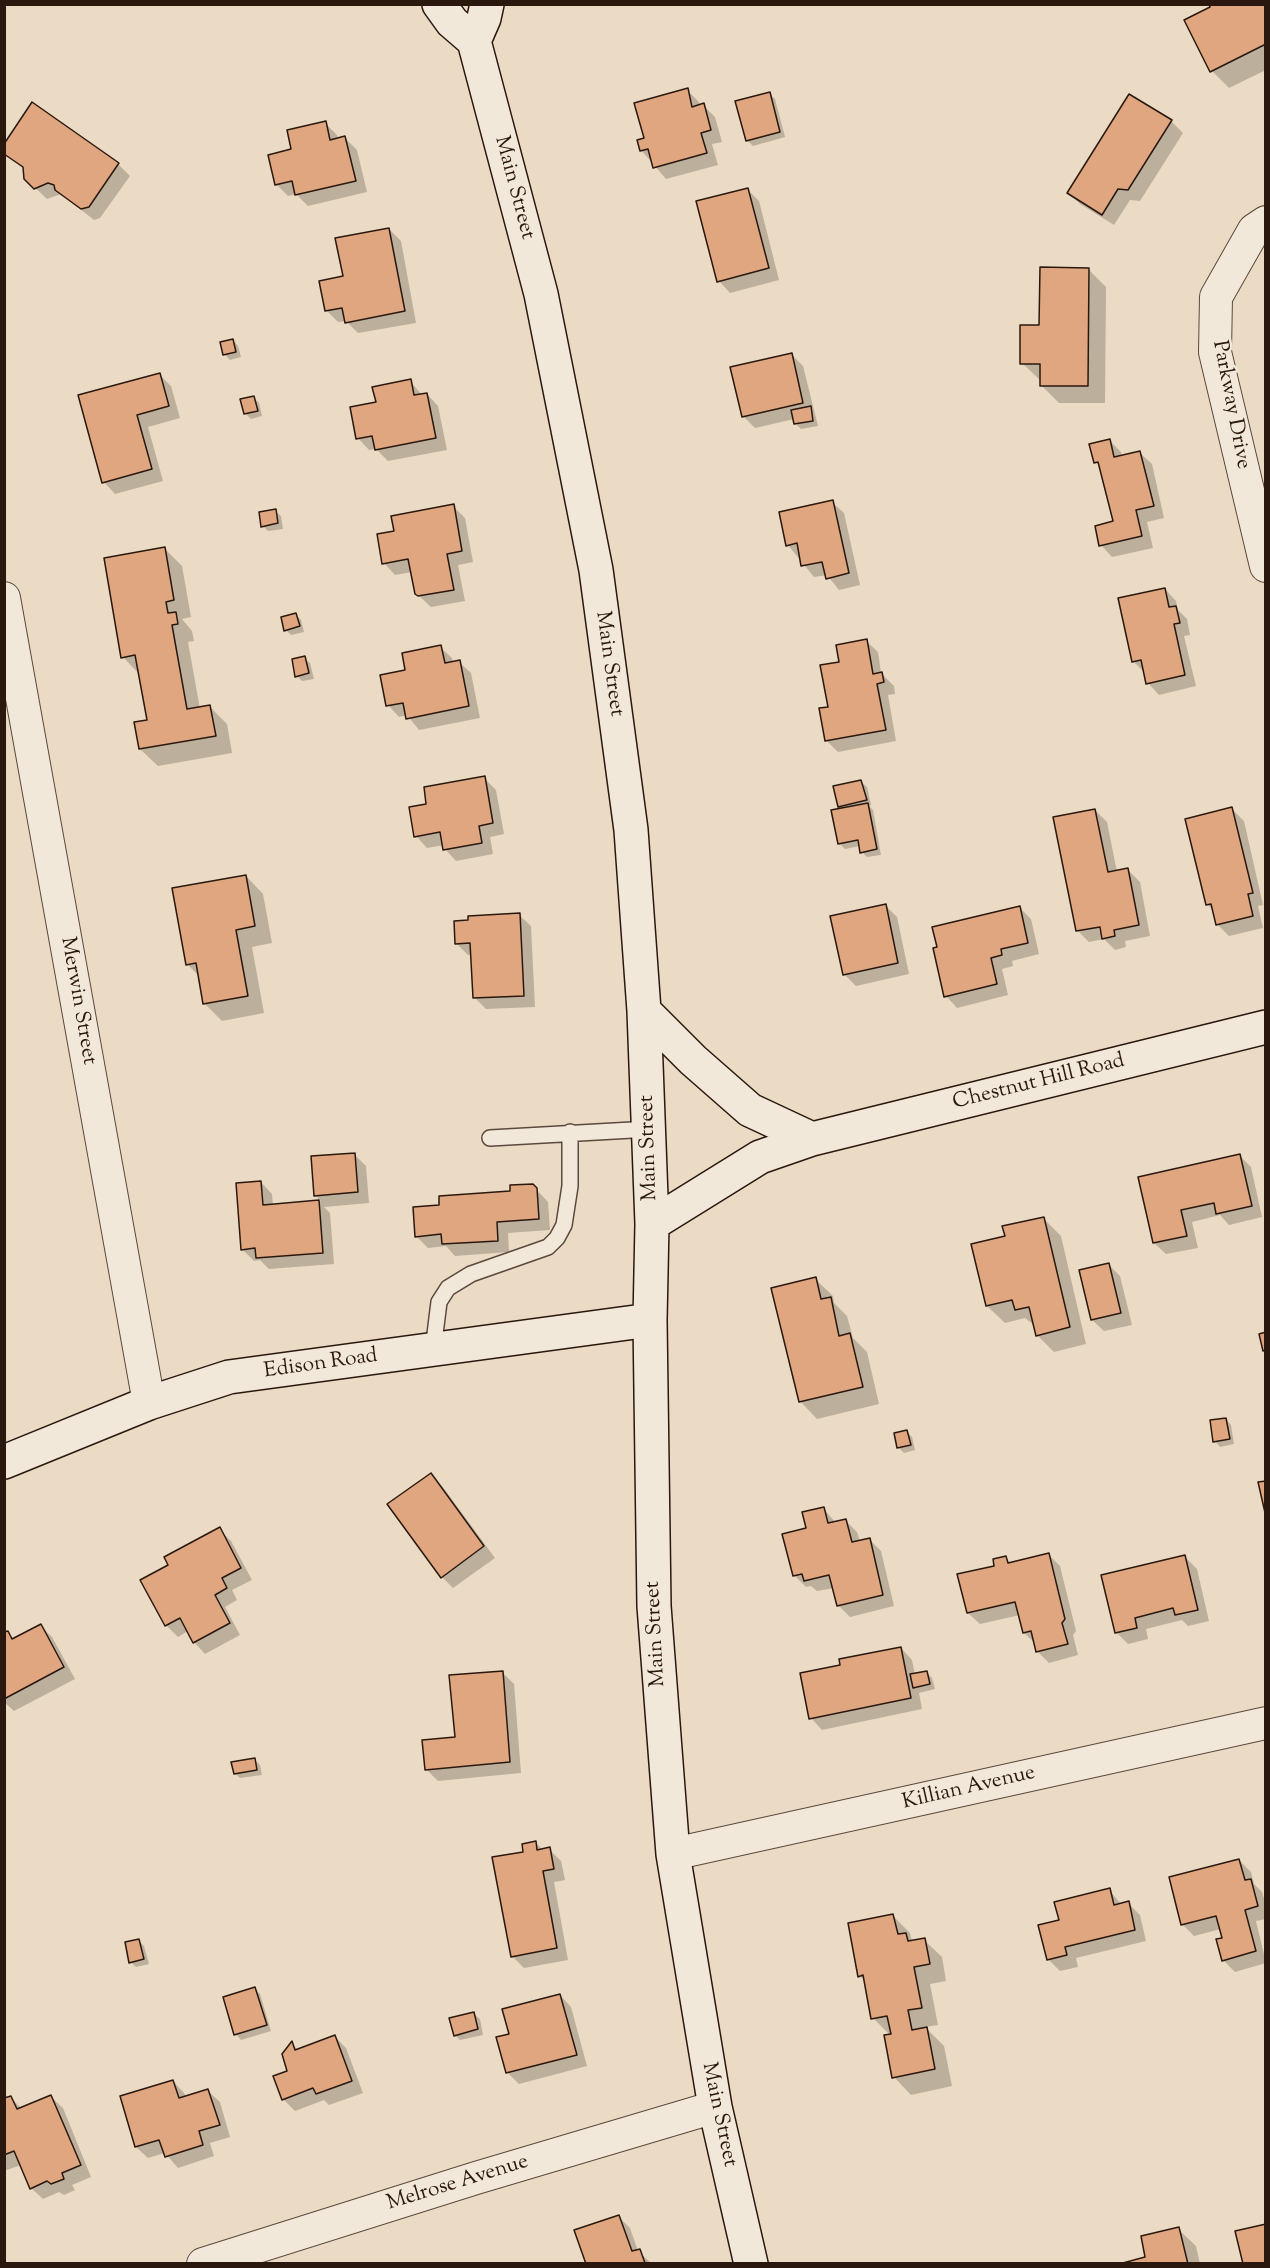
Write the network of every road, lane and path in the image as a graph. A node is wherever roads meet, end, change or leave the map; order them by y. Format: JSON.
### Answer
{"nodes":[{"id":1,"x":439,"y":4,"type":"edge"},
{"id":2,"x":487,"y":4,"type":"edge"},
{"id":3,"x":474,"y":41,"type":"junction"},
{"id":4,"x":1266,"y":222,"type":"edge"},
{"id":5,"x":1266,"y":566,"type":"edge"},
{"id":6,"x":4,"y":598,"type":"edge"},
{"id":7,"x":645,"y":1011,"type":"junction"},
{"id":8,"x":1266,"y":1027,"type":"edge"},
{"id":9,"x":650,"y":1129,"type":"junction"},
{"id":10,"x":570,"y":1132,"type":"junction"},
{"id":11,"x":490,"y":1138,"type":"dead end"},
{"id":12,"x":812,"y":1138,"type":"junction"},
{"id":13,"x":652,"y":1224,"type":"junction"},
{"id":14,"x":650,"y":1320,"type":"junction"},
{"id":15,"x":433,"y":1350,"type":"junction"},
{"id":16,"x":149,"y":1403,"type":"junction"},
{"id":17,"x":4,"y":1462,"type":"edge"},
{"id":18,"x":1266,"y":1723,"type":"edge"},
{"id":19,"x":673,"y":1854,"type":"junction"},
{"id":20,"x":715,"y":2107,"type":"junction"},
{"id":21,"x":203,"y":2264,"type":"edge"},
{"id":22,"x":751,"y":2264,"type":"edge"}],
"edges":[{"from":1,"to":3,"type":"main road"},
{"from":2,"to":3,"type":"main road"},
{"from":3,"to":7,"type":"main road","name":"Main Street"},
{"from":4,"to":5,"type":"street","name":"Parkway Drive"},
{"from":6,"to":16,"type":"street","name":"Merwin Street"},
{"from":7,"to":9,"type":"main road","name":"Main Street"},
{"from":7,"to":12,"type":"main road"},
{"from":8,"to":12,"type":"main road","name":"Chestnut Hill Road"},
{"from":9,"to":10,"type":"lane"},
{"from":9,"to":13,"type":"main road","name":"Main Street"},
{"from":10,"to":11,"type":"lane"},
{"from":10,"to":15,"type":"lane"},
{"from":12,"to":13,"type":"main road","name":"Chestnut Hill Road"},
{"from":13,"to":14,"type":"main road","name":"Main Street"},
{"from":14,"to":15,"type":"main road","name":"Edison Road"},
{"from":14,"to":19,"type":"main road","name":"Main Street"},
{"from":15,"to":16,"type":"main road","name":"Edison Road"},
{"from":16,"to":17,"type":"main road","name":"Edison Road"},
{"from":18,"to":19,"type":"street","name":"Killian Avenue"},
{"from":19,"to":20,"type":"main road","name":"Main Street"},
{"from":20,"to":21,"type":"street","name":"Melrose Avenue"},
{"from":20,"to":22,"type":"main road","name":"Main Street"}]}
